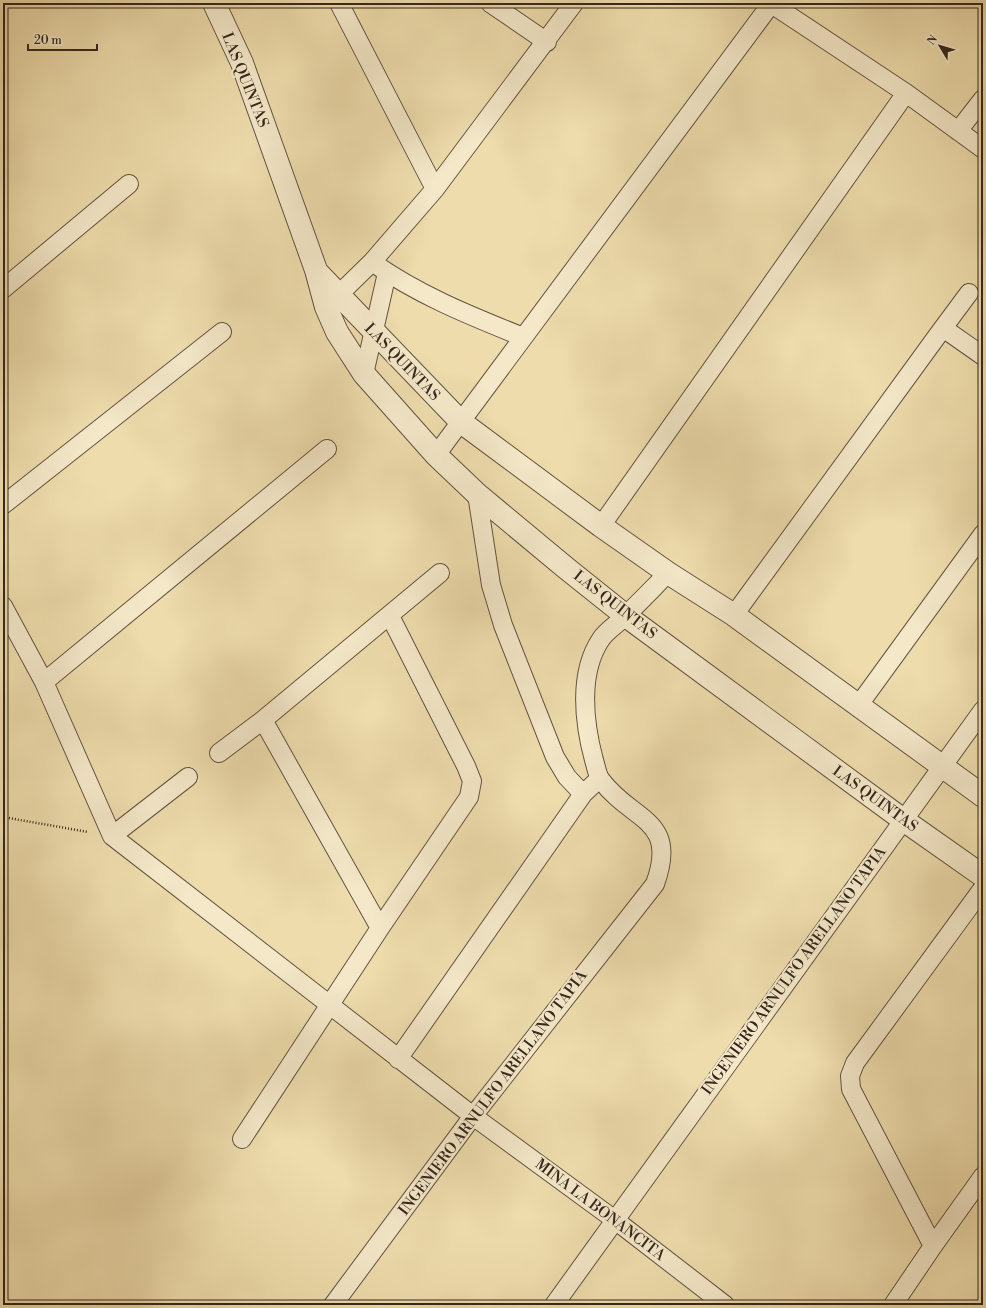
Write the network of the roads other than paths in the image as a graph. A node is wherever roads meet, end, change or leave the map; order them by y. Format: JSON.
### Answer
{"nodes":[{"id":1,"x":214,"y":3,"type":"edge"},
{"id":2,"x":339,"y":3,"type":"edge"},
{"id":3,"x":490,"y":3,"type":"edge"},
{"id":4,"x":574,"y":3,"type":"edge"},
{"id":5,"x":771,"y":3,"type":"edge"},
{"id":6,"x":547,"y":42,"type":"junction"},
{"id":7,"x":906,"y":93,"type":"junction"},
{"id":8,"x":983,"y":99,"type":"edge"},
{"id":9,"x":958,"y":131,"type":"junction"},
{"id":10,"x":983,"y":149,"type":"edge"},
{"id":11,"x":130,"y":184,"type":"dead end"},
{"id":12,"x":435,"y":190,"type":"junction"},
{"id":13,"x":372,"y":262,"type":"junction"},
{"id":14,"x":387,"y":273,"type":"junction"},
{"id":15,"x":3,"y":289,"type":"edge"},
{"id":16,"x":969,"y":293,"type":"dead end"},
{"id":17,"x":332,"y":301,"type":"junction"},
{"id":18,"x":943,"y":328,"type":"junction"},
{"id":19,"x":373,"y":331,"type":"junction"},
{"id":20,"x":222,"y":332,"type":"dead end"},
{"id":21,"x":523,"y":338,"type":"junction"},
{"id":22,"x":983,"y":356,"type":"edge"},
{"id":23,"x":364,"y":374,"type":"junction"},
{"id":24,"x":461,"y":422,"type":"junction"},
{"id":25,"x":327,"y":449,"type":"dead end"},
{"id":26,"x":436,"y":455,"type":"junction"},
{"id":27,"x":477,"y":494,"type":"junction"},
{"id":28,"x":3,"y":505,"type":"edge"},
{"id":29,"x":600,"y":526,"type":"junction"},
{"id":30,"x":983,"y":534,"type":"edge"},
{"id":31,"x":668,"y":573,"type":"junction"},
{"id":32,"x":440,"y":574,"type":"dead end"},
{"id":33,"x":3,"y":606,"type":"edge"},
{"id":34,"x":734,"y":615,"type":"junction"},
{"id":35,"x":390,"y":616,"type":"junction"},
{"id":36,"x":626,"y":616,"type":"junction"},
{"id":37,"x":44,"y":682,"type":"junction"},
{"id":38,"x":858,"y":706,"type":"junction"},
{"id":39,"x":983,"y":710,"type":"edge"},
{"id":40,"x":263,"y":720,"type":"junction"},
{"id":41,"x":219,"y":753,"type":"dead end"},
{"id":42,"x":941,"y":766,"type":"junction"},
{"id":43,"x":188,"y":777,"type":"dead end"},
{"id":44,"x":599,"y":779,"type":"junction"},
{"id":45,"x":583,"y":794,"type":"junction"},
{"id":46,"x":983,"y":796,"type":"edge"},
{"id":47,"x":902,"y":819,"type":"junction"},
{"id":48,"x":112,"y":836,"type":"junction"},
{"id":49,"x":983,"y":876,"type":"edge"},
{"id":50,"x":983,"y":888,"type":"edge"},
{"id":51,"x":380,"y":928,"type":"junction"},
{"id":52,"x":329,"y":1006,"type":"junction"},
{"id":53,"x":398,"y":1058,"type":"junction"},
{"id":54,"x":473,"y":1116,"type":"junction"},
{"id":55,"x":242,"y":1139,"type":"dead end"},
{"id":56,"x":983,"y":1176,"type":"edge"},
{"id":57,"x":615,"y":1220,"type":"junction"},
{"id":58,"x":933,"y":1246,"type":"junction"},
{"id":59,"x":334,"y":1305,"type":"edge"},
{"id":60,"x":554,"y":1305,"type":"edge"},
{"id":61,"x":725,"y":1305,"type":"edge"},
{"id":62,"x":893,"y":1305,"type":"edge"}],
"edges":[{"from":1,"to":17,"type":"street","name":"LAS QUINTAS"},
{"from":2,"to":12,"type":"street"},
{"from":3,"to":6,"type":"street"},
{"from":4,"to":6,"type":"street"},
{"from":5,"to":7,"type":"street"},
{"from":5,"to":21,"type":"street"},
{"from":6,"to":12,"type":"street"},
{"from":7,"to":9,"type":"street"},
{"from":7,"to":29,"type":"street"},
{"from":8,"to":9,"type":"street"},
{"from":9,"to":10,"type":"street"},
{"from":11,"to":15,"type":"street"},
{"from":12,"to":13,"type":"street"},
{"from":13,"to":14,"type":"street"},
{"from":13,"to":17,"type":"street"},
{"from":14,"to":19,"type":"street"},
{"from":14,"to":21,"type":"street"},
{"from":16,"to":18,"type":"street"},
{"from":17,"to":19,"type":"street","name":"LAS QUINTAS"},
{"from":17,"to":23,"type":"street","name":"LAS QUINTAS"},
{"from":18,"to":22,"type":"street"},
{"from":18,"to":34,"type":"street"},
{"from":19,"to":23,"type":"street"},
{"from":19,"to":24,"type":"street","name":"LAS QUINTAS"},
{"from":20,"to":28,"type":"street"},
{"from":21,"to":24,"type":"street"},
{"from":23,"to":26,"type":"street","name":"LAS QUINTAS"},
{"from":24,"to":26,"type":"street"},
{"from":24,"to":29,"type":"street","name":"LAS QUINTAS"},
{"from":25,"to":37,"type":"street"},
{"from":26,"to":27,"type":"street","name":"LAS QUINTAS"},
{"from":27,"to":36,"type":"street","name":"LAS QUINTAS"},
{"from":27,"to":45,"type":"street"},
{"from":29,"to":31,"type":"street","name":"LAS QUINTAS"},
{"from":30,"to":38,"type":"street"},
{"from":31,"to":34,"type":"street","name":"LAS QUINTAS"},
{"from":31,"to":36,"type":"street"},
{"from":32,"to":35,"type":"street"},
{"from":33,"to":37,"type":"street"},
{"from":34,"to":38,"type":"street","name":"LAS QUINTAS"},
{"from":35,"to":40,"type":"street"},
{"from":35,"to":51,"type":"street"},
{"from":36,"to":44,"type":"street"},
{"from":36,"to":47,"type":"street","name":"LAS QUINTAS"},
{"from":37,"to":48,"type":"street"},
{"from":38,"to":42,"type":"street","name":"LAS QUINTAS"},
{"from":39,"to":42,"type":"street","name":"INGENIERO ARNULFO ARELLANO TAPIA"},
{"from":40,"to":41,"type":"street"},
{"from":40,"to":51,"type":"street"},
{"from":42,"to":46,"type":"street","name":"LAS QUINTAS"},
{"from":42,"to":47,"type":"street","name":"INGENIERO ARNULFO ARELLANO TAPIA"},
{"from":43,"to":48,"type":"street"},
{"from":44,"to":45,"type":"street"},
{"from":44,"to":54,"type":"street","name":"INGENIERO ARNULFO ARELLANO TAPIA"},
{"from":45,"to":53,"type":"street"},
{"from":47,"to":49,"type":"street","name":"LAS QUINTAS"},
{"from":47,"to":57,"type":"street","name":"INGENIERO ARNULFO ARELLANO TAPIA"},
{"from":48,"to":52,"type":"street","name":"MINA LA BONANCITA"},
{"from":50,"to":58,"type":"street"},
{"from":51,"to":52,"type":"street"},
{"from":52,"to":53,"type":"street","name":"MINA LA BONANCITA"},
{"from":52,"to":55,"type":"street"},
{"from":53,"to":54,"type":"street","name":"MINA LA BONANCITA"},
{"from":54,"to":57,"type":"street","name":"MINA LA BONANCITA"},
{"from":54,"to":59,"type":"street","name":"INGENIERO ARNULFO ARELLANO TAPIA"},
{"from":56,"to":58,"type":"street"},
{"from":57,"to":60,"type":"street","name":"INGENIERO ARNULFO ARELLANO TAPIA"},
{"from":57,"to":61,"type":"street","name":"MINA LA BONANCITA"},
{"from":58,"to":62,"type":"street"}]}
